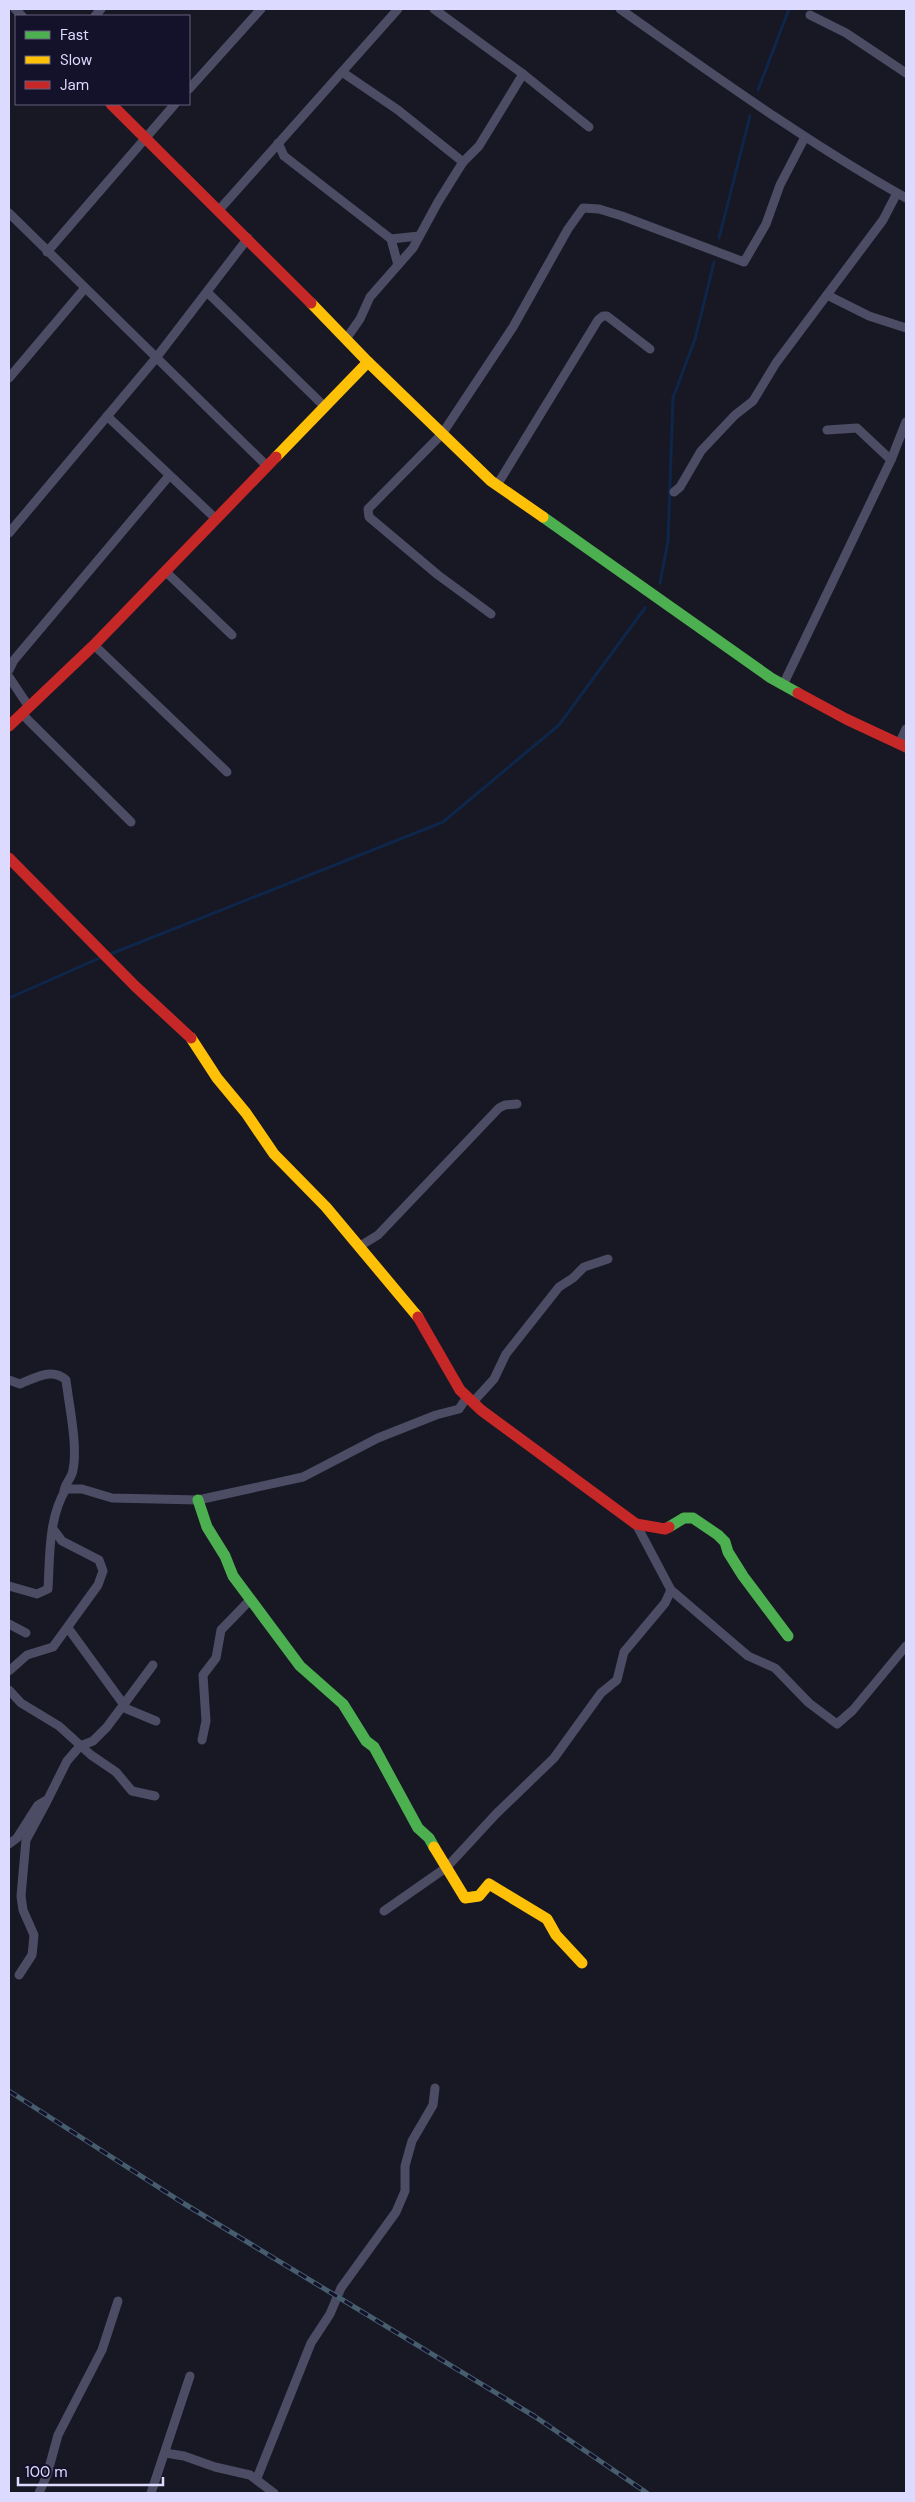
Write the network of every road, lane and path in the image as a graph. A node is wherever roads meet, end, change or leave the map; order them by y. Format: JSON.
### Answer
{"nodes":[{"id":1,"x":261,"y":9,"type":"edge"},
{"id":2,"x":398,"y":9,"type":"edge"},
{"id":3,"x":434,"y":9,"type":"edge"},
{"id":4,"x":620,"y":9,"type":"edge"},
{"id":5,"x":810,"y":15,"type":"dead end"},
{"id":6,"x":342,"y":72,"type":"junction"},
{"id":7,"x":906,"y":73,"type":"edge"},
{"id":8,"x":523,"y":74,"type":"junction"},
{"id":9,"x":190,"y":88,"type":"edge"},
{"id":10,"x":113,"y":105,"type":"edge"},
{"id":11,"x":174,"y":105,"type":"edge"},
{"id":12,"x":589,"y":127,"type":"dead end"},
{"id":13,"x":145,"y":137,"type":"junction"},
{"id":14,"x":805,"y":138,"type":"junction"},
{"id":15,"x":278,"y":143,"type":"junction"},
{"id":16,"x":267,"y":156,"type":"junction"},
{"id":17,"x":284,"y":156,"type":"junction"},
{"id":18,"x":464,"y":162,"type":"junction"},
{"id":19,"x":898,"y":194,"type":"junction"},
{"id":20,"x":906,"y":198,"type":"edge"},
{"id":21,"x":219,"y":210,"type":"junction"},
{"id":22,"x":9,"y":214,"type":"edge"},
{"id":23,"x":419,"y":236,"type":"junction"},
{"id":24,"x":248,"y":238,"type":"junction"},
{"id":25,"x":391,"y":239,"type":"junction"},
{"id":26,"x":47,"y":252,"type":"junction"},
{"id":27,"x":398,"y":265,"type":"junction"},
{"id":28,"x":85,"y":288,"type":"junction"},
{"id":29,"x":207,"y":292,"type":"junction"},
{"id":30,"x":827,"y":296,"type":"junction"},
{"id":31,"x":906,"y":328,"type":"edge"},
{"id":32,"x":346,"y":339,"type":"junction"},
{"id":33,"x":650,"y":349,"type":"dead end"},
{"id":34,"x":156,"y":358,"type":"junction"},
{"id":35,"x":368,"y":362,"type":"junction"},
{"id":36,"x":12,"y":367,"type":"edge"},
{"id":37,"x":9,"y":378,"type":"edge"},
{"id":38,"x":324,"y":406,"type":"junction"},
{"id":39,"x":107,"y":416,"type":"junction"},
{"id":40,"x":906,"y":422,"type":"edge"},
{"id":41,"x":827,"y":430,"type":"dead end"},
{"id":42,"x":442,"y":434,"type":"junction"},
{"id":43,"x":891,"y":460,"type":"junction"},
{"id":44,"x":266,"y":465,"type":"junction"},
{"id":45,"x":169,"y":476,"type":"junction"},
{"id":46,"x":498,"y":485,"type":"junction"},
{"id":47,"x":674,"y":492,"type":"dead end"},
{"id":48,"x":215,"y":518,"type":"junction"},
{"id":49,"x":9,"y":533,"type":"edge"},
{"id":50,"x":165,"y":571,"type":"junction"},
{"id":51,"x":491,"y":614,"type":"dead end"},
{"id":52,"x":232,"y":636,"type":"dead end"},
{"id":53,"x":94,"y":645,"type":"junction"},
{"id":54,"x":9,"y":670,"type":"edge"},
{"id":55,"x":9,"y":677,"type":"edge"},
{"id":56,"x":783,"y":685,"type":"junction"},
{"id":57,"x":26,"y":710,"type":"junction"},
{"id":58,"x":9,"y":726,"type":"edge"},
{"id":59,"x":906,"y":728,"type":"edge"},
{"id":60,"x":903,"y":745,"type":"edge"},
{"id":61,"x":227,"y":772,"type":"dead end"},
{"id":62,"x":131,"y":822,"type":"dead end"},
{"id":63,"x":9,"y":858,"type":"edge"},
{"id":64,"x":517,"y":1104,"type":"dead end"},
{"id":65,"x":360,"y":1246,"type":"junction"},
{"id":66,"x":608,"y":1259,"type":"dead end"},
{"id":67,"x":9,"y":1380,"type":"edge"},
{"id":68,"x":470,"y":1399,"type":"junction"},
{"id":69,"x":63,"y":1494,"type":"junction"},
{"id":70,"x":198,"y":1500,"type":"junction"},
{"id":71,"x":636,"y":1524,"type":"junction"},
{"id":72,"x":53,"y":1529,"type":"junction"},
{"id":73,"x":9,"y":1586,"type":"edge"},
{"id":74,"x":671,"y":1590,"type":"junction"},
{"id":75,"x":251,"y":1599,"type":"junction"},
{"id":76,"x":9,"y":1624,"type":"edge"},
{"id":77,"x":68,"y":1628,"type":"junction"},
{"id":78,"x":26,"y":1633,"type":"dead end"},
{"id":79,"x":788,"y":1636,"type":"dead end"},
{"id":80,"x":906,"y":1646,"type":"edge"},
{"id":81,"x":153,"y":1665,"type":"dead end"},
{"id":82,"x":9,"y":1671,"type":"edge"},
{"id":83,"x":9,"y":1690,"type":"edge"},
{"id":84,"x":124,"y":1704,"type":"junction"},
{"id":85,"x":156,"y":1721,"type":"dead end"},
{"id":86,"x":202,"y":1740,"type":"dead end"},
{"id":87,"x":80,"y":1746,"type":"junction"},
{"id":88,"x":155,"y":1796,"type":"dead end"},
{"id":89,"x":48,"y":1799,"type":"junction"},
{"id":90,"x":9,"y":1844,"type":"edge"},
{"id":91,"x":447,"y":1867,"type":"junction"},
{"id":92,"x":384,"y":1911,"type":"dead end"},
{"id":93,"x":582,"y":1963,"type":"dead end"},
{"id":94,"x":19,"y":1975,"type":"dead end"},
{"id":95,"x":435,"y":2088,"type":"dead end"},
{"id":96,"x":118,"y":2301,"type":"dead end"},
{"id":97,"x":190,"y":2376,"type":"dead end"},
{"id":98,"x":165,"y":2453,"type":"junction"},
{"id":99,"x":257,"y":2478,"type":"junction"},
{"id":100,"x":39,"y":2493,"type":"edge"},
{"id":101,"x":151,"y":2493,"type":"edge"},
{"id":102,"x":274,"y":2493,"type":"edge"}],
"edges":[{"from":1,"to":9,"type":"street"},
{"from":2,"to":6,"type":"street"},
{"from":3,"to":8,"type":"street"},
{"from":4,"to":14,"type":"street"},
{"from":5,"to":7,"type":"street"},
{"from":6,"to":15,"type":"street"},
{"from":6,"to":18,"type":"street"},
{"from":8,"to":12,"type":"street"},
{"from":8,"to":18,"type":"street"},
{"from":10,"to":13,"type":"street"},
{"from":11,"to":13,"type":"street"},
{"from":13,"to":21,"type":"street"},
{"from":13,"to":26,"type":"street"},
{"from":14,"to":19,"type":"street"},
{"from":14,"to":42,"type":"street"},
{"from":15,"to":16,"type":"street"},
{"from":15,"to":17,"type":"street"},
{"from":16,"to":17,"type":"street"},
{"from":16,"to":21,"type":"street"},
{"from":17,"to":25,"type":"street"},
{"from":18,"to":23,"type":"street"},
{"from":19,"to":20,"type":"street"},
{"from":19,"to":30,"type":"street"},
{"from":21,"to":24,"type":"street"},
{"from":22,"to":26,"type":"street"},
{"from":23,"to":25,"type":"street"},
{"from":23,"to":27,"type":"street"},
{"from":24,"to":29,"type":"street"},
{"from":24,"to":32,"type":"street"},
{"from":25,"to":27,"type":"street"},
{"from":26,"to":28,"type":"street"},
{"from":27,"to":32,"type":"street"},
{"from":28,"to":34,"type":"street"},
{"from":28,"to":36,"type":"street"},
{"from":29,"to":34,"type":"street"},
{"from":29,"to":38,"type":"street"},
{"from":30,"to":31,"type":"street"},
{"from":30,"to":47,"type":"street"},
{"from":32,"to":35,"type":"street"},
{"from":33,"to":46,"type":"street"},
{"from":34,"to":39,"type":"street"},
{"from":34,"to":44,"type":"street"},
{"from":35,"to":38,"type":"street"},
{"from":35,"to":42,"type":"street"},
{"from":36,"to":37,"type":"street"},
{"from":38,"to":44,"type":"street"},
{"from":39,"to":45,"type":"street"},
{"from":39,"to":49,"type":"street"},
{"from":40,"to":43,"type":"street"},
{"from":41,"to":43,"type":"street"},
{"from":42,"to":46,"type":"street"},
{"from":42,"to":51,"type":"street"},
{"from":43,"to":56,"type":"street"},
{"from":44,"to":48,"type":"street"},
{"from":45,"to":48,"type":"street"},
{"from":45,"to":54,"type":"street"},
{"from":46,"to":56,"type":"street"},
{"from":48,"to":50,"type":"street"},
{"from":50,"to":52,"type":"street"},
{"from":50,"to":53,"type":"street"},
{"from":53,"to":57,"type":"street"},
{"from":53,"to":61,"type":"street"},
{"from":55,"to":57,"type":"street"},
{"from":56,"to":60,"type":"street"},
{"from":57,"to":58,"type":"street"},
{"from":57,"to":62,"type":"street"},
{"from":59,"to":60,"type":"street"},
{"from":63,"to":65,"type":"street"},
{"from":64,"to":65,"type":"street"},
{"from":65,"to":68,"type":"street"},
{"from":66,"to":68,"type":"street"},
{"from":67,"to":69,"type":"street"},
{"from":68,"to":70,"type":"street"},
{"from":68,"to":71,"type":"street"},
{"from":69,"to":70,"type":"street"},
{"from":69,"to":72,"type":"street"},
{"from":70,"to":75,"type":"street"},
{"from":71,"to":74,"type":"street"},
{"from":71,"to":79,"type":"street"},
{"from":72,"to":73,"type":"street"},
{"from":72,"to":77,"type":"street"},
{"from":74,"to":80,"type":"street"},
{"from":74,"to":91,"type":"street"},
{"from":75,"to":86,"type":"street"},
{"from":75,"to":91,"type":"street"},
{"from":76,"to":78,"type":"street"},
{"from":77,"to":82,"type":"street"},
{"from":77,"to":84,"type":"street"},
{"from":81,"to":84,"type":"street"},
{"from":83,"to":87,"type":"street"},
{"from":84,"to":85,"type":"street"},
{"from":84,"to":87,"type":"street"},
{"from":87,"to":88,"type":"street"},
{"from":87,"to":89,"type":"street"},
{"from":89,"to":90,"type":"street"},
{"from":89,"to":94,"type":"street"},
{"from":91,"to":92,"type":"street"},
{"from":91,"to":93,"type":"street"},
{"from":95,"to":99,"type":"street"},
{"from":96,"to":100,"type":"street"},
{"from":97,"to":98,"type":"street"},
{"from":98,"to":99,"type":"street"},
{"from":98,"to":101,"type":"street"},
{"from":99,"to":102,"type":"street"}]}
